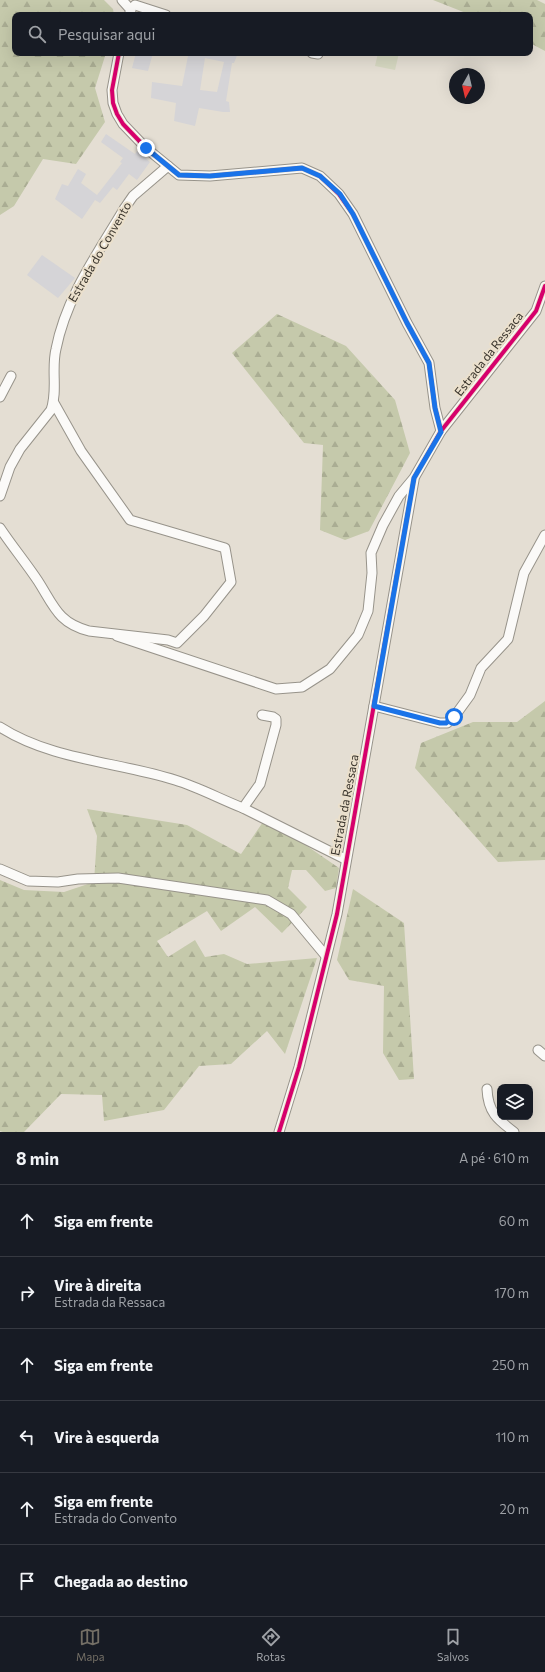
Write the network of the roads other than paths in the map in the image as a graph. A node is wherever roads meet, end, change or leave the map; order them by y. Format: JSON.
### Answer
{"nodes":[{"id":1,"x":122,"y":0,"type":"edge"},
{"id":2,"x":133,"y":8,"type":"edge"},
{"id":3,"x":152,"y":12,"type":"edge"},
{"id":4,"x":118,"y":56,"type":"edge"},
{"id":5,"x":168,"y":166,"type":"junction"},
{"id":6,"x":545,"y":286,"type":"edge"},
{"id":7,"x":536,"y":311,"type":"junction"},
{"id":8,"x":545,"y":316,"type":"edge"},
{"id":9,"x":11,"y":376,"type":"dead end"},
{"id":10,"x":0,"y":397,"type":"edge"},
{"id":11,"x":54,"y":403,"type":"junction"},
{"id":12,"x":441,"y":432,"type":"junction"},
{"id":13,"x":414,"y":478,"type":"junction"},
{"id":14,"x":0,"y":496,"type":"edge"},
{"id":15,"x":0,"y":528,"type":"edge"},
{"id":16,"x":545,"y":535,"type":"edge"},
{"id":17,"x":117,"y":636,"type":"junction"},
{"id":18,"x":374,"y":706,"type":"junction"},
{"id":19,"x":262,"y":715,"type":"dead end"},
{"id":20,"x":0,"y":727,"type":"edge"},
{"id":21,"x":243,"y":808,"type":"junction"},
{"id":22,"x":345,"y":859,"type":"junction"},
{"id":23,"x":0,"y":869,"type":"edge"},
{"id":24,"x":326,"y":956,"type":"junction"},
{"id":25,"x":487,"y":1089,"type":"dead end"},
{"id":26,"x":279,"y":1132,"type":"edge"},
{"id":27,"x":514,"y":1132,"type":"edge"}],
"edges":[{"from":1,"to":2,"type":"street"},
{"from":2,"to":3,"type":"street"},
{"from":4,"to":5,"type":"street"},
{"from":5,"to":11,"type":"street","name":"Estrada do Convento"},
{"from":5,"to":12,"type":"street"},
{"from":6,"to":7,"type":"street","name":"Estrada da Ressaca"},
{"from":7,"to":8,"type":"street"},
{"from":7,"to":12,"type":"street","name":"Estrada da Ressaca"},
{"from":9,"to":10,"type":"street"},
{"from":11,"to":14,"type":"street"},
{"from":11,"to":17,"type":"street"},
{"from":12,"to":13,"type":"street","name":"Estrada da Ressaca"},
{"from":13,"to":17,"type":"street"},
{"from":13,"to":18,"type":"street","name":"Estrada da Ressaca"},
{"from":15,"to":17,"type":"street"},
{"from":16,"to":18,"type":"street"},
{"from":18,"to":22,"type":"street","name":"Estrada da Ressaca"},
{"from":19,"to":21,"type":"street"},
{"from":20,"to":21,"type":"street"},
{"from":21,"to":22,"type":"street"},
{"from":22,"to":24,"type":"street","name":"Estrada da Ressaca"},
{"from":23,"to":24,"type":"street"},
{"from":24,"to":26,"type":"street","name":"Estrada da Ressaca"},
{"from":25,"to":27,"type":"street"}]}
